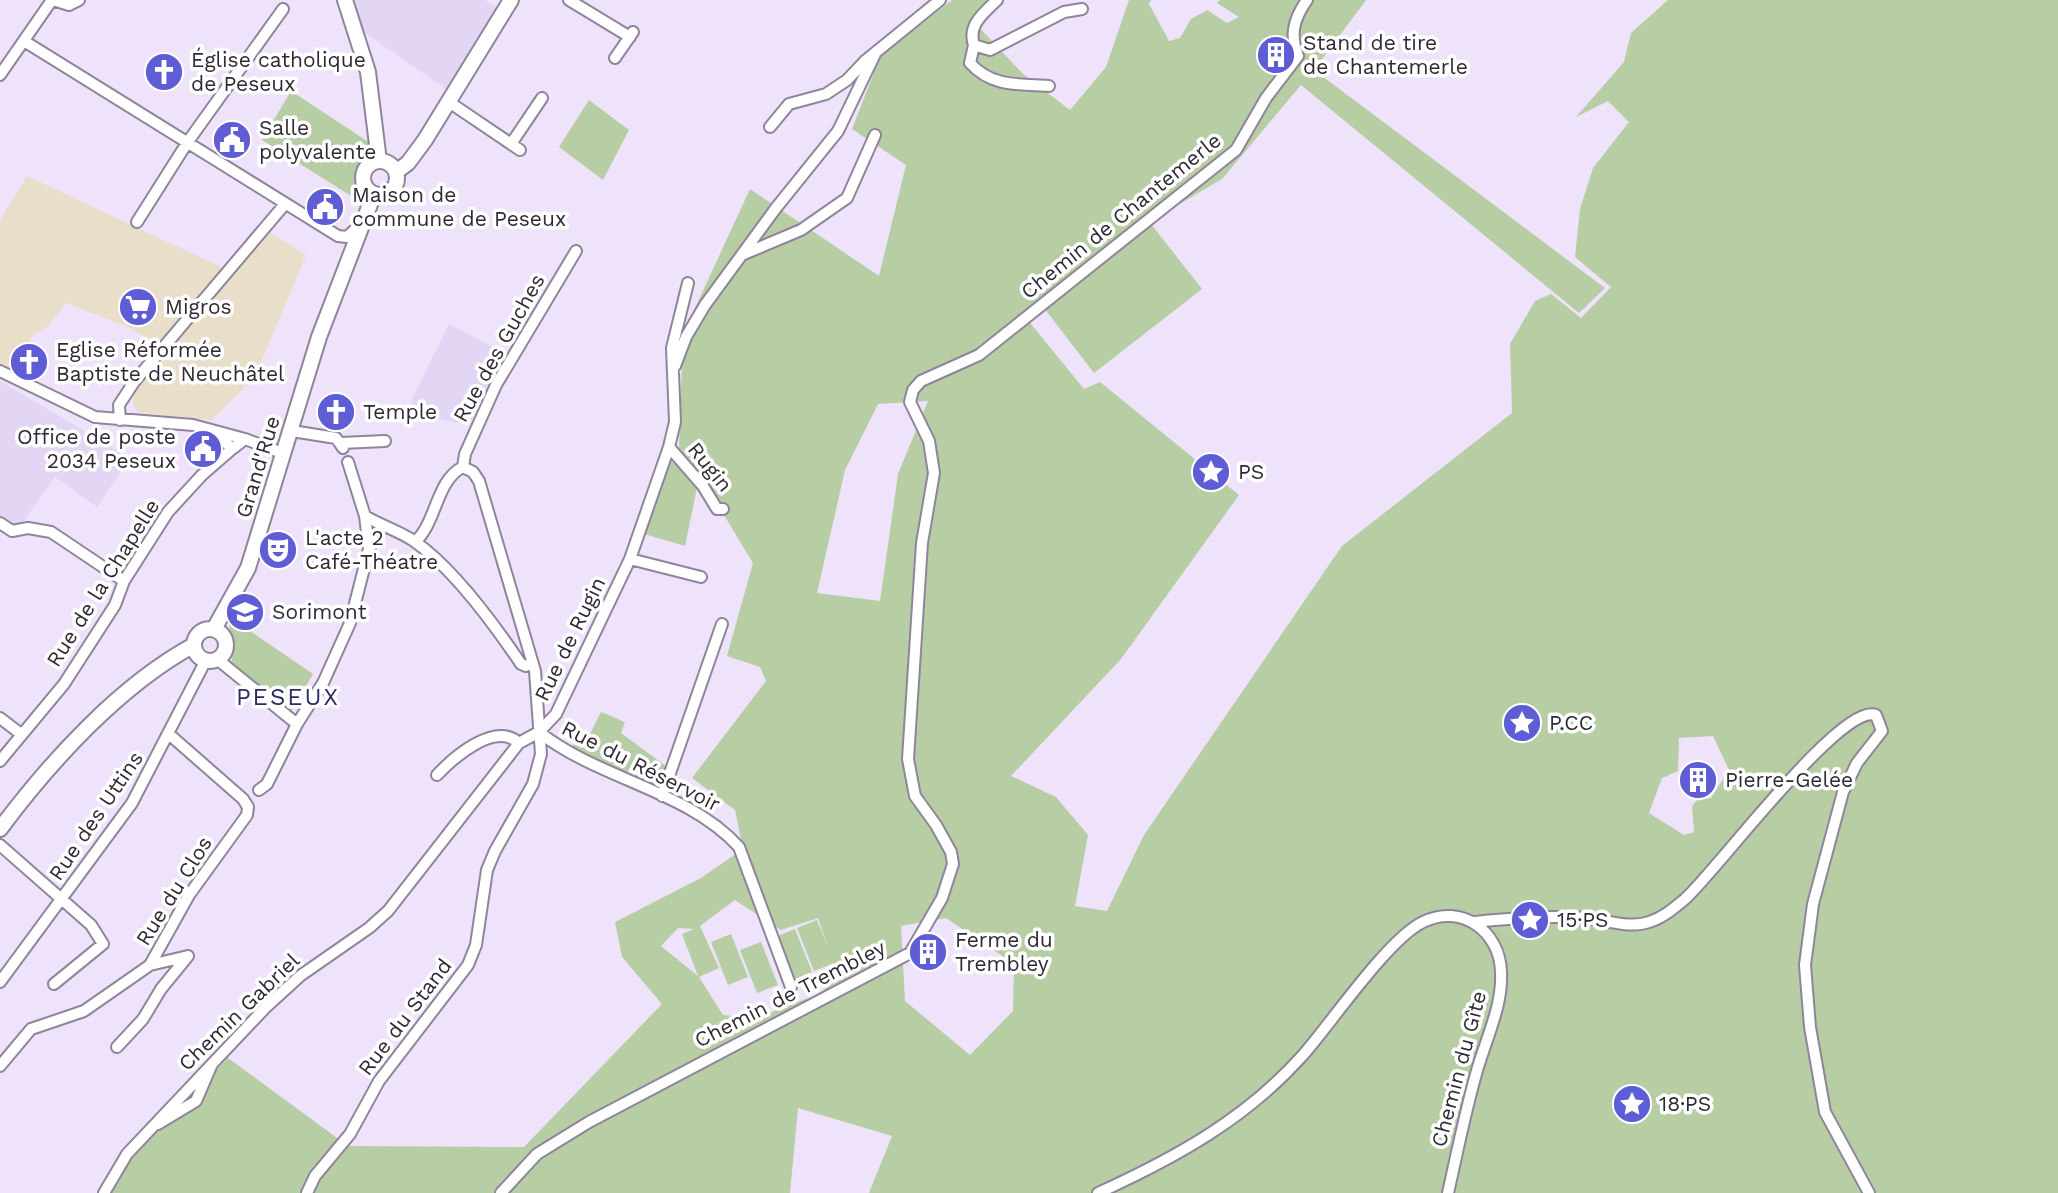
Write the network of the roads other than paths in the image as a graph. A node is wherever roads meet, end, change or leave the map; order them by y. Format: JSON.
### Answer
{"nodes":[{"id":1,"x":53,"y":0,"type":"edge"},
{"id":2,"x":79,"y":0,"type":"edge"},
{"id":3,"x":345,"y":0,"type":"edge"},
{"id":4,"x":511,"y":0,"type":"edge"},
{"id":5,"x":569,"y":0,"type":"edge"},
{"id":6,"x":940,"y":0,"type":"edge"},
{"id":7,"x":997,"y":0,"type":"edge"},
{"id":8,"x":1307,"y":0,"type":"edge"},
{"id":9,"x":283,"y":9,"type":"dead end"},
{"id":10,"x":1082,"y":9,"type":"dead end"},
{"id":11,"x":24,"y":41,"type":"junction"},
{"id":12,"x":974,"y":45,"type":"junction"},
{"id":13,"x":876,"y":52,"type":"junction"},
{"id":14,"x":615,"y":58,"type":"dead end"},
{"id":15,"x":0,"y":75,"type":"edge"},
{"id":16,"x":1049,"y":86,"type":"dead end"},
{"id":17,"x":542,"y":98,"type":"dead end"},
{"id":18,"x":449,"y":102,"type":"junction"},
{"id":19,"x":770,"y":127,"type":"dead end"},
{"id":20,"x":875,"y":135,"type":"dead end"},
{"id":21,"x":187,"y":144,"type":"junction"},
{"id":22,"x":379,"y":161,"type":"junction"},
{"id":23,"x":396,"y":172,"type":"junction"},
{"id":24,"x":374,"y":194,"type":"junction"},
{"id":25,"x":285,"y":204,"type":"junction"},
{"id":26,"x":367,"y":216,"type":"junction"},
{"id":27,"x":137,"y":222,"type":"dead end"},
{"id":28,"x":576,"y":251,"type":"dead end"},
{"id":29,"x":744,"y":254,"type":"junction"},
{"id":30,"x":688,"y":284,"type":"dead end"},
{"id":31,"x":0,"y":371,"type":"edge"},
{"id":32,"x":673,"y":377,"type":"junction"},
{"id":33,"x":921,"y":381,"type":"joint"},
{"id":34,"x":120,"y":420,"type":"junction"},
{"id":35,"x":292,"y":431,"type":"junction"},
{"id":36,"x":217,"y":433,"type":"junction"},
{"id":37,"x":245,"y":439,"type":"junction"},
{"id":38,"x":385,"y":441,"type":"dead end"},
{"id":39,"x":669,"y":447,"type":"junction"},
{"id":40,"x":232,"y":449,"type":"junction"},
{"id":41,"x":285,"y":454,"type":"junction"},
{"id":42,"x":348,"y":462,"type":"dead end"},
{"id":43,"x":463,"y":467,"type":"junction"},
{"id":44,"x":723,"y":509,"type":"dead end"},
{"id":45,"x":365,"y":516,"type":"junction"},
{"id":46,"x":0,"y":523,"type":"edge"},
{"id":47,"x":382,"y":526,"type":"junction"},
{"id":48,"x":415,"y":542,"type":"junction"},
{"id":49,"x":369,"y":549,"type":"junction"},
{"id":50,"x":630,"y":559,"type":"junction"},
{"id":51,"x":701,"y":577,"type":"dead end"},
{"id":52,"x":124,"y":581,"type":"junction"},
{"id":53,"x":722,"y":624,"type":"dead end"},
{"id":54,"x":214,"y":629,"type":"junction"},
{"id":55,"x":194,"y":645,"type":"junction"},
{"id":56,"x":212,"y":660,"type":"junction"},
{"id":57,"x":526,"y":666,"type":"dead end"},
{"id":58,"x":0,"y":718,"type":"edge"},
{"id":59,"x":297,"y":724,"type":"junction"},
{"id":60,"x":539,"y":732,"type":"junction"},
{"id":61,"x":21,"y":734,"type":"junction"},
{"id":62,"x":170,"y":734,"type":"junction"},
{"id":63,"x":519,"y":743,"type":"junction"},
{"id":64,"x":0,"y":761,"type":"edge"},
{"id":65,"x":438,"y":775,"type":"dead end"},
{"id":66,"x":259,"y":790,"type":"dead end"},
{"id":67,"x":662,"y":796,"type":"junction"},
{"id":68,"x":5,"y":818,"type":"edge"},
{"id":69,"x":0,"y":829,"type":"edge"},
{"id":70,"x":0,"y":845,"type":"edge"},
{"id":71,"x":63,"y":899,"type":"junction"},
{"id":72,"x":1475,"y":922,"type":"junction"},
{"id":73,"x":150,"y":965,"type":"junction"},
{"id":74,"x":0,"y":982,"type":"edge"},
{"id":75,"x":54,"y":984,"type":"dead end"},
{"id":76,"x":791,"y":987,"type":"dead end"},
{"id":77,"x":117,"y":1047,"type":"dead end"},
{"id":78,"x":0,"y":1066,"type":"edge"},
{"id":79,"x":104,"y":1193,"type":"edge"},
{"id":80,"x":307,"y":1193,"type":"edge"},
{"id":81,"x":501,"y":1193,"type":"edge"},
{"id":82,"x":1098,"y":1193,"type":"edge"},
{"id":83,"x":1448,"y":1193,"type":"edge"},
{"id":84,"x":1869,"y":1193,"type":"edge"}],
"edges":[{"from":1,"to":2,"type":"street"},
{"from":1,"to":11,"type":"street"},
{"from":3,"to":22,"type":"main road"},
{"from":4,"to":18,"type":"main road"},
{"from":5,"to":14,"type":"street"},
{"from":6,"to":13,"type":"street"},
{"from":7,"to":12,"type":"street"},
{"from":8,"to":33,"type":"street","name":"Chemin de Chantemerle"},
{"from":9,"to":21,"type":"street"},
{"from":10,"to":12,"type":"street"},
{"from":11,"to":15,"type":"street"},
{"from":11,"to":21,"type":"street"},
{"from":12,"to":16,"type":"street"},
{"from":13,"to":19,"type":"street"},
{"from":13,"to":29,"type":"street","name":"Rue de Rugin"},
{"from":17,"to":18,"type":"street"},
{"from":18,"to":23,"type":"main road"},
{"from":20,"to":29,"type":"street"},
{"from":21,"to":25,"type":"street"},
{"from":21,"to":27,"type":"street"},
{"from":22,"to":23,"type":"main road"},
{"from":22,"to":24,"type":"main road"},
{"from":23,"to":24,"type":"main road"},
{"from":24,"to":26,"type":"main road","name":"Grand'Rue"},
{"from":25,"to":26,"type":"street"},
{"from":25,"to":34,"type":"street"},
{"from":26,"to":35,"type":"main road","name":"Grand'Rue"},
{"from":28,"to":43,"type":"street","name":"Rue des Guches"},
{"from":29,"to":32,"type":"street","name":"Rue de Rugin"},
{"from":30,"to":32,"type":"street","name":"Rue de Rugin"},
{"from":31,"to":34,"type":"street"},
{"from":32,"to":39,"type":"street","name":"Rue de Rugin"},
{"from":33,"to":81,"type":"street","name":"Chemin de Trembley"},
{"from":34,"to":36,"type":"street"},
{"from":35,"to":38,"type":"street"},
{"from":35,"to":41,"type":"main road","name":"Grand'Rue"},
{"from":36,"to":37,"type":"street"},
{"from":36,"to":40,"type":"street"},
{"from":37,"to":40,"type":"street","name":"Rue de la Chapelle"},
{"from":37,"to":41,"type":"street"},
{"from":39,"to":44,"type":"street","name":"Rugin"},
{"from":39,"to":50,"type":"street","name":"Rue de Rugin"},
{"from":40,"to":52,"type":"street","name":"Rue de la Chapelle"},
{"from":41,"to":54,"type":"main road","name":"Grand'Rue"},
{"from":42,"to":45,"type":"street"},
{"from":43,"to":48,"type":"street"},
{"from":43,"to":60,"type":"street","name":"Rue du Stand"},
{"from":45,"to":47,"type":"street"},
{"from":45,"to":49,"type":"street"},
{"from":46,"to":52,"type":"street"},
{"from":47,"to":48,"type":"street"},
{"from":47,"to":49,"type":"street"},
{"from":48,"to":57,"type":"street"},
{"from":49,"to":59,"type":"street"},
{"from":50,"to":51,"type":"street","name":"Rue de Rugin"},
{"from":50,"to":60,"type":"street","name":"Rue de Rugin"},
{"from":52,"to":61,"type":"street","name":"Rue de la Chapelle"},
{"from":53,"to":67,"type":"street"},
{"from":54,"to":55,"type":"main road"},
{"from":54,"to":56,"type":"main road"},
{"from":55,"to":56,"type":"main road"},
{"from":55,"to":68,"type":"main road"},
{"from":56,"to":59,"type":"street"},
{"from":56,"to":62,"type":"street","name":"Rue des Uttins"},
{"from":58,"to":61,"type":"street"},
{"from":59,"to":66,"type":"street"},
{"from":60,"to":63,"type":"street","name":"Chemin Gabriel"},
{"from":60,"to":67,"type":"street","name":"Rue du Réservoir"},
{"from":60,"to":80,"type":"street","name":"Rue du Stand"},
{"from":61,"to":64,"type":"street","name":"Rue de la Chapelle"},
{"from":62,"to":71,"type":"street","name":"Rue des Uttins"},
{"from":62,"to":73,"type":"street","name":"Rue du Clos"},
{"from":63,"to":65,"type":"street"},
{"from":63,"to":79,"type":"street","name":"Chemin Gabriel"},
{"from":67,"to":76,"type":"street","name":"Rue du Réservoir"},
{"from":68,"to":69,"type":"main road"},
{"from":70,"to":71,"type":"street"},
{"from":71,"to":74,"type":"street","name":"Rue des Uttins"},
{"from":71,"to":75,"type":"street"},
{"from":72,"to":82,"type":"street"},
{"from":72,"to":83,"type":"street","name":"Chemin du Gîte"},
{"from":72,"to":84,"type":"street"},
{"from":73,"to":77,"type":"street"},
{"from":73,"to":78,"type":"street","name":"Rue du Clos"}]}
